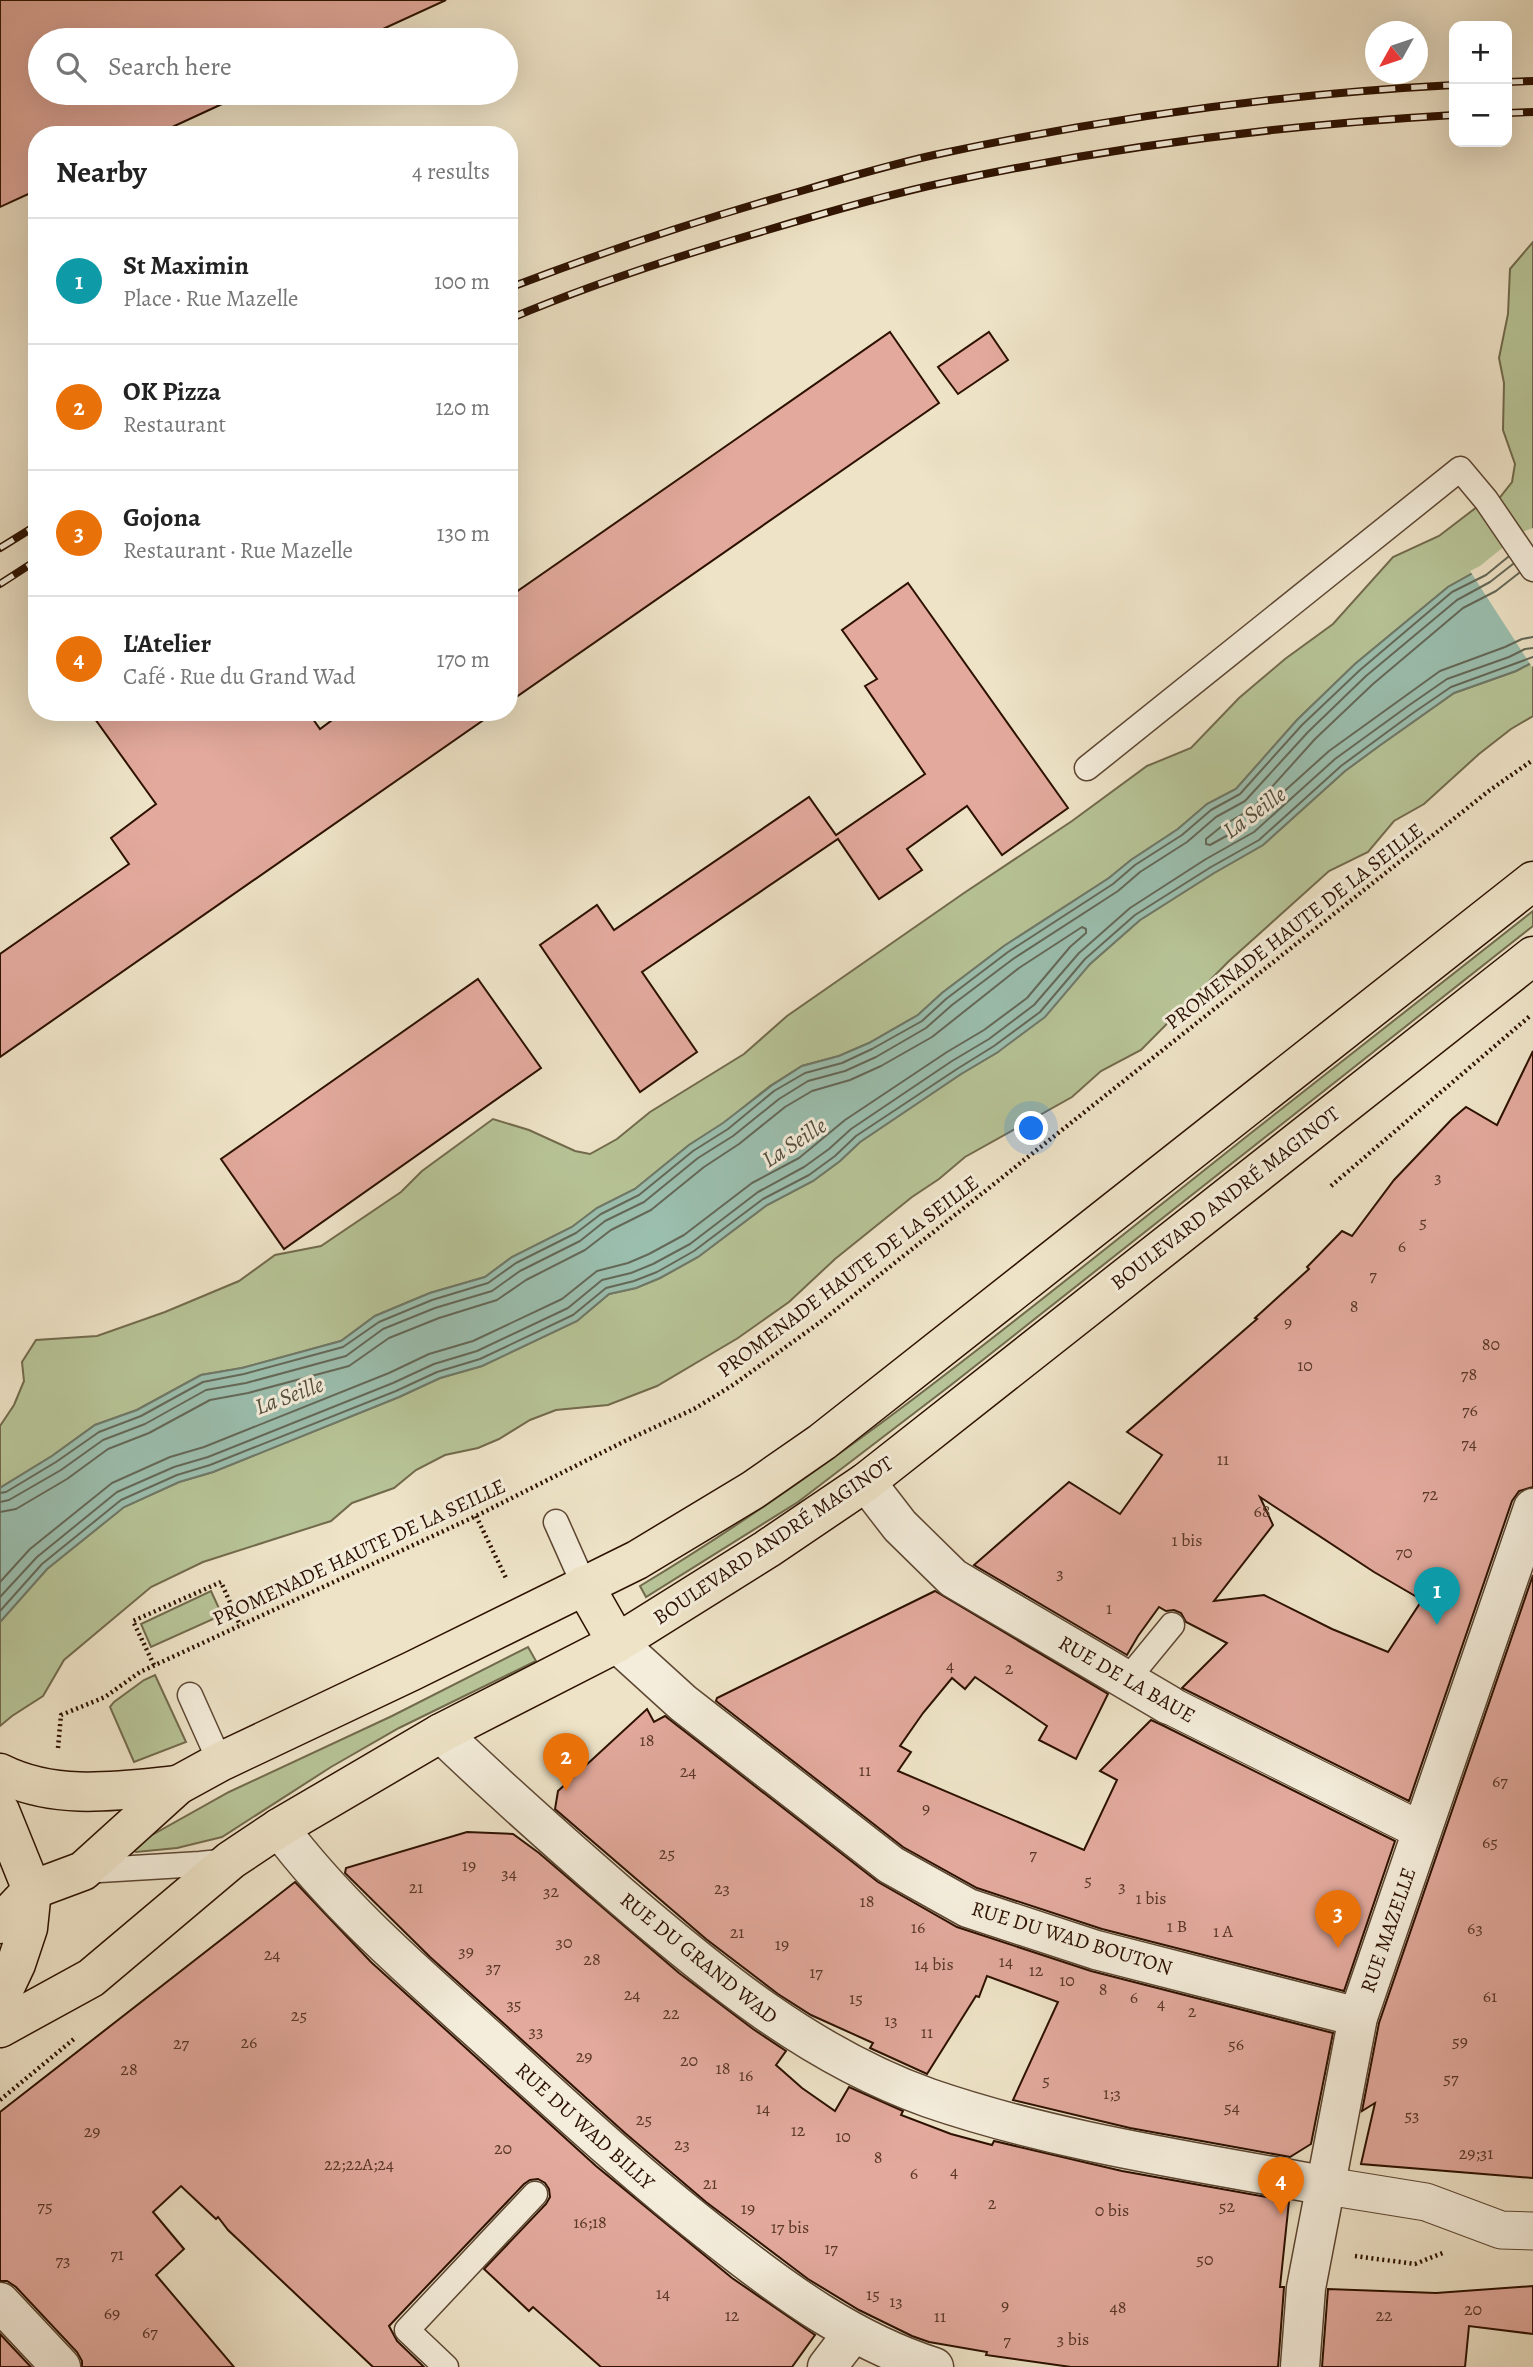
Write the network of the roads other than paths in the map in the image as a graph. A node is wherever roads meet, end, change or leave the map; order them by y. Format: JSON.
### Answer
{"nodes":[{"id":1,"x":1533,"y":569,"type":"edge"},
{"id":2,"x":1087,"y":768,"type":"dead end"},
{"id":3,"x":1533,"y":881,"type":"edge"},
{"id":4,"x":1533,"y":956,"type":"edge"},
{"id":5,"x":866,"y":1482,"type":"junction"},
{"id":6,"x":1533,"y":1507,"type":"edge"},
{"id":7,"x":556,"y":1522,"type":"dead end"},
{"id":8,"x":584,"y":1585,"type":"junction"},
{"id":9,"x":1172,"y":1625,"type":"dead end"},
{"id":10,"x":617,"y":1643,"type":"junction"},
{"id":11,"x":1126,"y":1681,"type":"junction"},
{"id":12,"x":190,"y":1695,"type":"dead end"},
{"id":13,"x":1169,"y":1705,"type":"joint"},
{"id":14,"x":441,"y":1733,"type":"junction"},
{"id":15,"x":219,"y":1762,"type":"junction"},
{"id":16,"x":0,"y":1773,"type":"edge"},
{"id":17,"x":178,"y":1785,"type":"junction"},
{"id":18,"x":0,"y":1811,"type":"edge"},
{"id":19,"x":279,"y":1828,"type":"junction"},
{"id":20,"x":1422,"y":1830,"type":"junction"},
{"id":21,"x":230,"y":1860,"type":"junction"},
{"id":22,"x":83,"y":1871,"type":"junction"},
{"id":23,"x":32,"y":1890,"type":"junction"},
{"id":24,"x":0,"y":1924,"type":"edge"},
{"id":25,"x":0,"y":1998,"type":"edge"},
{"id":26,"x":1359,"y":2017,"type":"junction"},
{"id":27,"x":0,"y":2028,"type":"edge"},
{"id":28,"x":1327,"y":2186,"type":"junction"},
{"id":29,"x":535,"y":2194,"type":"dead end"},
{"id":30,"x":1517,"y":2230,"type":"edge"},
{"id":31,"x":0,"y":2302,"type":"edge"},
{"id":32,"x":852,"y":2333,"type":"junction"},
{"id":33,"x":61,"y":2367,"type":"edge"},
{"id":34,"x":446,"y":2367,"type":"edge"},
{"id":35,"x":827,"y":2367,"type":"edge"},
{"id":36,"x":934,"y":2367,"type":"edge"},
{"id":37,"x":1300,"y":2367,"type":"edge"}],
"edges":[{"from":1,"to":2,"type":"lane"},
{"from":3,"to":8,"type":"main road"},
{"from":4,"to":5,"type":"main road","name":"BOULEVARD ANDRÉ MAGINOT"},
{"from":5,"to":10,"type":"main road","name":"BOULEVARD ANDRÉ MAGINOT"},
{"from":5,"to":11,"type":"street","name":"RUE DE LA BAUE"},
{"from":6,"to":20,"type":"street","name":"RUE MAZELLE"},
{"from":7,"to":8,"type":"lane"},
{"from":8,"to":10,"type":"main road"},
{"from":8,"to":15,"type":"main road"},
{"from":9,"to":11,"type":"lane"},
{"from":10,"to":14,"type":"main road","name":"BOULEVARD ANDRÉ MAGINOT"},
{"from":10,"to":26,"type":"street","name":"RUE DU WAD BOUTON"},
{"from":11,"to":13,"type":"street","name":"RUE DE LA BAUE"},
{"from":12,"to":15,"type":"lane"},
{"from":13,"to":20,"type":"street","name":"RUE DE LA BAUE"},
{"from":14,"to":19,"type":"main road","name":"BOULEVARD ANDRÉ MAGINOT"},
{"from":14,"to":28,"type":"street","name":"RUE DU GRAND WAD"},
{"from":15,"to":17,"type":"main road"},
{"from":16,"to":17,"type":"main road"},
{"from":17,"to":22,"type":"main road"},
{"from":18,"to":23,"type":"main road"},
{"from":19,"to":21,"type":"main road","name":"BOULEVARD ANDRÉ MAGINOT"},
{"from":19,"to":32,"type":"street","name":"RUE DU WAD BILLY"},
{"from":20,"to":26,"type":"street","name":"RUE MAZELLE"},
{"from":21,"to":22,"type":"lane"},
{"from":21,"to":27,"type":"main road","name":"BOULEVARD ANDRÉ MAGINOT"},
{"from":22,"to":23,"type":"main road"},
{"from":23,"to":24,"type":"main road"},
{"from":23,"to":25,"type":"main road"},
{"from":26,"to":28,"type":"street","name":"RUE MAZELLE"},
{"from":28,"to":30,"type":"street"},
{"from":28,"to":37,"type":"street","name":"RUE MAZELLE"},
{"from":29,"to":34,"type":"lane"},
{"from":31,"to":33,"type":"street"},
{"from":32,"to":35,"type":"street"},
{"from":32,"to":36,"type":"street","name":"RUE DU WAD BILLY"}]}
